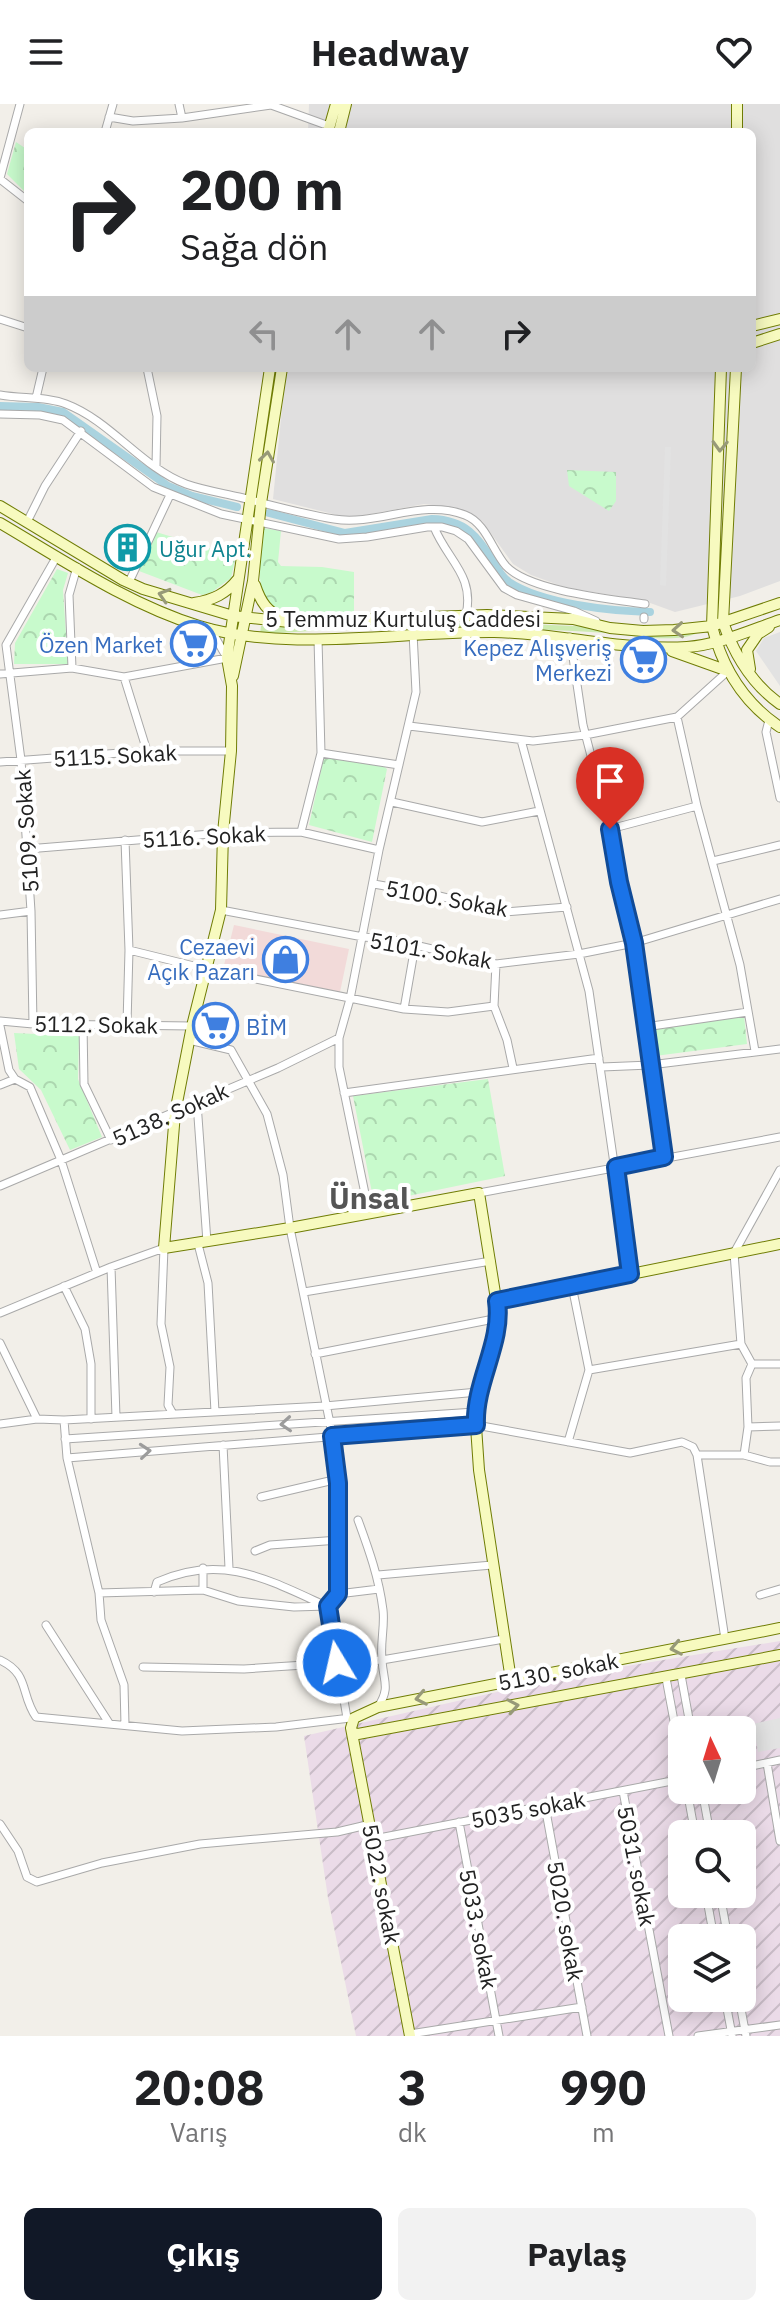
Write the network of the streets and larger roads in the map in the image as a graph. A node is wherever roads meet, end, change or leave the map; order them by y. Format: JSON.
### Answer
{"nodes":[{"id":1,"x":20,"y":104,"type":"edge"},
{"id":2,"x":113,"y":104,"type":"edge"},
{"id":3,"x":179,"y":104,"type":"edge"},
{"id":4,"x":271,"y":104,"type":"edge"},
{"id":5,"x":336,"y":104,"type":"edge"},
{"id":6,"x":346,"y":104,"type":"edge"},
{"id":7,"x":737,"y":104,"type":"edge"},
{"id":8,"x":109,"y":117,"type":"junction"},
{"id":9,"x":182,"y":118,"type":"junction"},
{"id":10,"x":106,"y":128,"type":"edge"},
{"id":11,"x":327,"y":128,"type":"edge"},
{"id":12,"x":332,"y":128,"type":"edge"},
{"id":13,"x":333,"y":128,"type":"edge"},
{"id":14,"x":737,"y":128,"type":"edge"},
{"id":15,"x":0,"y":178,"type":"edge"},
{"id":16,"x":24,"y":198,"type":"edge"},
{"id":17,"x":0,"y":319,"type":"edge"},
{"id":18,"x":780,"y":319,"type":"edge"},
{"id":19,"x":756,"y":325,"type":"edge"},
{"id":20,"x":24,"y":327,"type":"edge"},
{"id":21,"x":780,"y":334,"type":"edge"},
{"id":22,"x":756,"y":342,"type":"edge"},
{"id":23,"x":42,"y":372,"type":"edge"},
{"id":24,"x":148,"y":372,"type":"edge"},
{"id":25,"x":270,"y":372,"type":"edge"},
{"id":26,"x":281,"y":372,"type":"edge"},
{"id":27,"x":721,"y":372,"type":"edge"},
{"id":28,"x":736,"y":372,"type":"edge"},
{"id":29,"x":0,"y":395,"type":"edge"},
{"id":30,"x":36,"y":398,"type":"junction"},
{"id":31,"x":0,"y":414,"type":"edge"},
{"id":32,"x":81,"y":431,"type":"junction"},
{"id":33,"x":156,"y":467,"type":"junction"},
{"id":34,"x":170,"y":495,"type":"junction"},
{"id":35,"x":256,"y":501,"type":"junction"},
{"id":36,"x":0,"y":506,"type":"edge"},
{"id":37,"x":247,"y":519,"type":"junction"},
{"id":38,"x":259,"y":521,"type":"junction"},
{"id":39,"x":27,"y":522,"type":"junction"},
{"id":40,"x":0,"y":523,"type":"edge"},
{"id":41,"x":434,"y":527,"type":"junction"},
{"id":42,"x":57,"y":556,"type":"junction"},
{"id":43,"x":77,"y":567,"type":"junction"},
{"id":44,"x":239,"y":577,"type":"junction"},
{"id":45,"x":253,"y":581,"type":"junction"},
{"id":46,"x":129,"y":582,"type":"junction"},
{"id":47,"x":780,"y":603,"type":"edge"},
{"id":48,"x":191,"y":604,"type":"junction"},
{"id":49,"x":645,"y":604,"type":"dead end"},
{"id":50,"x":466,"y":615,"type":"junction"},
{"id":51,"x":233,"y":616,"type":"junction"},
{"id":52,"x":247,"y":618,"type":"junction"},
{"id":53,"x":779,"y":620,"type":"edge"},
{"id":54,"x":289,"y":622,"type":"junction"},
{"id":55,"x":723,"y":622,"type":"junction"},
{"id":56,"x":712,"y":626,"type":"junction"},
{"id":57,"x":210,"y":628,"type":"junction"},
{"id":58,"x":610,"y":628,"type":"junction"},
{"id":59,"x":230,"y":633,"type":"junction"},
{"id":60,"x":413,"y":633,"type":"junction"},
{"id":61,"x":243,"y":635,"type":"junction"},
{"id":62,"x":570,"y":637,"type":"junction"},
{"id":63,"x":728,"y":637,"type":"junction"},
{"id":64,"x":318,"y":639,"type":"junction"},
{"id":65,"x":716,"y":641,"type":"junction"},
{"id":66,"x":654,"y":647,"type":"junction"},
{"id":67,"x":225,"y":659,"type":"junction"},
{"id":68,"x":72,"y":668,"type":"junction"},
{"id":69,"x":728,"y":671,"type":"junction"},
{"id":70,"x":11,"y":672,"type":"junction"},
{"id":71,"x":0,"y":674,"type":"edge"},
{"id":72,"x":124,"y":677,"type":"junction"},
{"id":73,"x":753,"y":679,"type":"junction"},
{"id":74,"x":232,"y":686,"type":"junction"},
{"id":75,"x":780,"y":704,"type":"edge"},
{"id":76,"x":677,"y":717,"type":"junction"},
{"id":77,"x":769,"y":720,"type":"junction"},
{"id":78,"x":409,"y":726,"type":"junction"},
{"id":79,"x":780,"y":727,"type":"edge"},
{"id":80,"x":585,"y":735,"type":"junction"},
{"id":81,"x":521,"y":740,"type":"junction"},
{"id":82,"x":147,"y":751,"type":"junction"},
{"id":83,"x":231,"y":751,"type":"junction"},
{"id":84,"x":321,"y":753,"type":"junction"},
{"id":85,"x":21,"y":760,"type":"junction"},
{"id":86,"x":0,"y":762,"type":"edge"},
{"id":87,"x":399,"y":765,"type":"junction"},
{"id":88,"x":780,"y":798,"type":"edge"},
{"id":89,"x":392,"y":802,"type":"junction"},
{"id":90,"x":697,"y":806,"type":"junction"},
{"id":91,"x":539,"y":811,"type":"junction"},
{"id":92,"x":610,"y":829,"type":"junction"},
{"id":93,"x":301,"y":832,"type":"junction"},
{"id":94,"x":223,"y":833,"type":"junction"},
{"id":95,"x":125,"y":840,"type":"junction"},
{"id":96,"x":780,"y":845,"type":"edge"},
{"id":97,"x":27,"y":849,"type":"junction"},
{"id":98,"x":379,"y":850,"type":"junction"},
{"id":99,"x":713,"y":861,"type":"junction"},
{"id":100,"x":374,"y":884,"type":"junction"},
{"id":101,"x":780,"y":899,"type":"edge"},
{"id":102,"x":567,"y":907,"type":"junction"},
{"id":103,"x":221,"y":910,"type":"junction"},
{"id":104,"x":31,"y":911,"type":"junction"},
{"id":105,"x":0,"y":915,"type":"edge"},
{"id":106,"x":727,"y":916,"type":"junction"},
{"id":107,"x":363,"y":937,"type":"junction"},
{"id":108,"x":634,"y":943,"type":"junction"},
{"id":109,"x":415,"y":946,"type":"junction"},
{"id":110,"x":129,"y":950,"type":"junction"},
{"id":111,"x":579,"y":954,"type":"junction"},
{"id":112,"x":496,"y":964,"type":"junction"},
{"id":113,"x":206,"y":969,"type":"junction"},
{"id":114,"x":350,"y":999,"type":"junction"},
{"id":115,"x":494,"y":1006,"type":"junction"},
{"id":116,"x":404,"y":1009,"type":"junction"},
{"id":117,"x":748,"y":1012,"type":"junction"},
{"id":118,"x":0,"y":1023,"type":"edge"},
{"id":119,"x":33,"y":1024,"type":"junction"},
{"id":120,"x":83,"y":1024,"type":"junction"},
{"id":121,"x":127,"y":1024,"type":"junction"},
{"id":122,"x":192,"y":1026,"type":"junction"},
{"id":123,"x":645,"y":1027,"type":"junction"},
{"id":124,"x":339,"y":1038,"type":"junction"},
{"id":125,"x":189,"y":1040,"type":"junction"},
{"id":126,"x":780,"y":1049,"type":"edge"},
{"id":127,"x":755,"y":1051,"type":"junction"},
{"id":128,"x":599,"y":1058,"type":"junction"},
{"id":129,"x":650,"y":1065,"type":"junction"},
{"id":130,"x":602,"y":1067,"type":"junction"},
{"id":131,"x":513,"y":1068,"type":"junction"},
{"id":132,"x":15,"y":1079,"type":"junction"},
{"id":133,"x":249,"y":1079,"type":"junction"},
{"id":134,"x":0,"y":1085,"type":"edge"},
{"id":135,"x":344,"y":1093,"type":"junction"},
{"id":136,"x":197,"y":1103,"type":"junction"},
{"id":137,"x":175,"y":1113,"type":"junction"},
{"id":138,"x":780,"y":1137,"type":"edge"},
{"id":139,"x":111,"y":1140,"type":"junction"},
{"id":140,"x":664,"y":1157,"type":"junction"},
{"id":141,"x":61,"y":1160,"type":"junction"},
{"id":142,"x":616,"y":1167,"type":"junction"},
{"id":143,"x":780,"y":1170,"type":"edge"},
{"id":144,"x":0,"y":1186,"type":"edge"},
{"id":145,"x":479,"y":1193,"type":"junction"},
{"id":146,"x":369,"y":1213,"type":"junction"},
{"id":147,"x":290,"y":1228,"type":"junction"},
{"id":148,"x":202,"y":1243,"type":"junction"},
{"id":149,"x":780,"y":1244,"type":"edge"},
{"id":150,"x":164,"y":1248,"type":"junction"},
{"id":151,"x":734,"y":1253,"type":"junction"},
{"id":152,"x":492,"y":1261,"type":"junction"},
{"id":153,"x":111,"y":1267,"type":"junction"},
{"id":154,"x":97,"y":1273,"type":"junction"},
{"id":155,"x":630,"y":1274,"type":"junction"},
{"id":156,"x":64,"y":1286,"type":"junction"},
{"id":157,"x":572,"y":1286,"type":"junction"},
{"id":158,"x":304,"y":1292,"type":"junction"},
{"id":159,"x":497,"y":1301,"type":"junction"},
{"id":160,"x":0,"y":1313,"type":"edge"},
{"id":161,"x":499,"y":1318,"type":"junction"},
{"id":162,"x":0,"y":1343,"type":"edge"},
{"id":163,"x":741,"y":1344,"type":"junction"},
{"id":164,"x":315,"y":1354,"type":"junction"},
{"id":165,"x":752,"y":1364,"type":"junction"},
{"id":166,"x":780,"y":1364,"type":"edge"},
{"id":167,"x":589,"y":1370,"type":"junction"},
{"id":168,"x":478,"y":1392,"type":"junction"},
{"id":169,"x":325,"y":1406,"type":"junction"},
{"id":170,"x":215,"y":1412,"type":"junction"},
{"id":171,"x":475,"y":1412,"type":"junction"},
{"id":172,"x":173,"y":1414,"type":"junction"},
{"id":173,"x":116,"y":1417,"type":"junction"},
{"id":174,"x":37,"y":1419,"type":"junction"},
{"id":175,"x":91,"y":1419,"type":"junction"},
{"id":176,"x":64,"y":1420,"type":"junction"},
{"id":177,"x":329,"y":1421,"type":"junction"},
{"id":178,"x":0,"y":1424,"type":"edge"},
{"id":179,"x":476,"y":1425,"type":"junction"},
{"id":180,"x":780,"y":1426,"type":"edge"},
{"id":181,"x":748,"y":1427,"type":"junction"},
{"id":182,"x":332,"y":1436,"type":"junction"},
{"id":183,"x":65,"y":1439,"type":"junction"},
{"id":184,"x":568,"y":1442,"type":"junction"},
{"id":185,"x":223,"y":1445,"type":"junction"},
{"id":186,"x":697,"y":1455,"type":"junction"},
{"id":187,"x":744,"y":1455,"type":"junction"},
{"id":188,"x":67,"y":1458,"type":"junction"},
{"id":189,"x":780,"y":1462,"type":"edge"},
{"id":190,"x":338,"y":1479,"type":"junction"},
{"id":191,"x":261,"y":1497,"type":"dead end"},
{"id":192,"x":358,"y":1520,"type":"dead end"},
{"id":193,"x":339,"y":1540,"type":"junction"},
{"id":194,"x":255,"y":1551,"type":"dead end"},
{"id":195,"x":492,"y":1565,"type":"junction"},
{"id":196,"x":203,"y":1568,"type":"junction"},
{"id":197,"x":229,"y":1568,"type":"junction"},
{"id":198,"x":378,"y":1575,"type":"junction"},
{"id":199,"x":379,"y":1589,"type":"junction"},
{"id":200,"x":780,"y":1589,"type":"edge"},
{"id":201,"x":203,"y":1590,"type":"junction"},
{"id":202,"x":154,"y":1592,"type":"junction"},
{"id":203,"x":99,"y":1593,"type":"junction"},
{"id":204,"x":338,"y":1594,"type":"junction"},
{"id":205,"x":760,"y":1595,"type":"dead end"},
{"id":206,"x":328,"y":1606,"type":"junction"},
{"id":207,"x":46,"y":1625,"type":"dead end"},
{"id":208,"x":780,"y":1628,"type":"edge"},
{"id":209,"x":504,"y":1639,"type":"junction"},
{"id":210,"x":725,"y":1639,"type":"junction"},
{"id":211,"x":780,"y":1655,"type":"edge"},
{"id":212,"x":0,"y":1660,"type":"edge"},
{"id":213,"x":382,"y":1660,"type":"junction"},
{"id":214,"x":337,"y":1663,"type":"junction"},
{"id":215,"x":143,"y":1667,"type":"dead end"},
{"id":216,"x":681,"y":1675,"type":"junction"},
{"id":217,"x":666,"y":1678,"type":"junction"},
{"id":218,"x":511,"y":1680,"type":"junction"},
{"id":219,"x":378,"y":1707,"type":"junction"},
{"id":220,"x":673,"y":1716,"type":"edge"},
{"id":221,"x":688,"y":1716,"type":"edge"},
{"id":222,"x":351,"y":1717,"type":"junction"},
{"id":223,"x":109,"y":1723,"type":"junction"},
{"id":224,"x":125,"y":1725,"type":"junction"},
{"id":225,"x":354,"y":1733,"type":"junction"},
{"id":226,"x":780,"y":1760,"type":"edge"},
{"id":227,"x":767,"y":1763,"type":"junction"},
{"id":228,"x":756,"y":1765,"type":"edge"},
{"id":229,"x":668,"y":1782,"type":"edge"},
{"id":230,"x":623,"y":1791,"type":"junction"},
{"id":231,"x":545,"y":1806,"type":"junction"},
{"id":232,"x":459,"y":1822,"type":"junction"},
{"id":233,"x":0,"y":1824,"type":"edge"},
{"id":234,"x":371,"y":1824,"type":"junction"},
{"id":235,"x":374,"y":1839,"type":"junction"},
{"id":236,"x":780,"y":1841,"type":"edge"},
{"id":237,"x":582,"y":2007,"type":"junction"},
{"id":238,"x":728,"y":2012,"type":"edge"},
{"id":239,"x":742,"y":2012,"type":"edge"},
{"id":240,"x":496,"y":2020,"type":"junction"},
{"id":241,"x":780,"y":2025,"type":"edge"},
{"id":242,"x":746,"y":2033,"type":"edge"},
{"id":243,"x":732,"y":2034,"type":"edge"},
{"id":244,"x":410,"y":2035,"type":"edge"},
{"id":245,"x":499,"y":2036,"type":"edge"},
{"id":246,"x":587,"y":2036,"type":"edge"},
{"id":247,"x":669,"y":2036,"type":"edge"},
{"id":248,"x":698,"y":2036,"type":"edge"}],
"edges":[{"from":1,"to":15,"type":"street"},
{"from":2,"to":8,"type":"street"},
{"from":3,"to":9,"type":"street"},
{"from":4,"to":9,"type":"street"},
{"from":4,"to":11,"type":"street"},
{"from":5,"to":12,"type":"street"},
{"from":6,"to":13,"type":"street"},
{"from":7,"to":14,"type":"street"},
{"from":8,"to":9,"type":"street"},
{"from":8,"to":10,"type":"street"},
{"from":15,"to":16,"type":"street"},
{"from":17,"to":20,"type":"street"},
{"from":18,"to":19,"type":"street"},
{"from":21,"to":22,"type":"street"},
{"from":23,"to":30,"type":"street"},
{"from":24,"to":33,"type":"street"},
{"from":25,"to":35,"type":"street"},
{"from":35,"to":26,"type":"street","one_way":true},
{"from":27,"to":56,"type":"street","one_way":true},
{"from":28,"to":55,"type":"street"},
{"from":29,"to":30,"type":"street"},
{"from":30,"to":33,"type":"street"},
{"from":31,"to":32,"type":"street"},
{"from":32,"to":34,"type":"street"},
{"from":32,"to":39,"type":"street"},
{"from":33,"to":35,"type":"street"},
{"from":34,"to":37,"type":"street"},
{"from":34,"to":46,"type":"street"},
{"from":35,"to":37,"type":"street"},
{"from":35,"to":38,"type":"street"},
{"from":35,"to":49,"type":"street"},
{"from":36,"to":39,"type":"street","name":"5 Temmuz Kurtuluş Caddesi"},
{"from":37,"to":38,"type":"street"},
{"from":37,"to":44,"type":"street"},
{"from":38,"to":41,"type":"street"},
{"from":38,"to":45,"type":"street"},
{"from":39,"to":46,"type":"street","name":"5 Temmuz Kurtuluş Caddesi"},
{"from":40,"to":42,"type":"street","name":"5 Temmuz Kurtuluş Caddesi"},
{"from":41,"to":50,"type":"street"},
{"from":41,"to":58,"type":"street"},
{"from":42,"to":43,"type":"street","name":"5 Temmuz Kurtuluş Caddesi"},
{"from":42,"to":70,"type":"street","name":"5109. Sokak"},
{"from":43,"to":57,"type":"street","name":"5 Temmuz Kurtuluş Caddesi"},
{"from":43,"to":68,"type":"street"},
{"from":44,"to":48,"type":"street"},
{"from":44,"to":51,"type":"street"},
{"from":45,"to":52,"type":"street"},
{"from":45,"to":54,"type":"street"},
{"from":48,"to":46,"type":"street","name":"5 Temmuz Kurtuluş Caddesi","one_way":true},
{"from":47,"to":55,"type":"street","name":"5 Temmuz Kurtuluş Caddesi"},
{"from":48,"to":51,"type":"street","name":"5 Temmuz Kurtuluş Caddesi"},
{"from":50,"to":54,"type":"street","name":"5 Temmuz Kurtuluş Caddesi"},
{"from":50,"to":58,"type":"street","name":"5 Temmuz Kurtuluş Caddesi"},
{"from":51,"to":52,"type":"street","name":"5 Temmuz Kurtuluş Caddesi"},
{"from":51,"to":59,"type":"street"},
{"from":52,"to":54,"type":"street","name":"5 Temmuz Kurtuluş Caddesi"},
{"from":52,"to":61,"type":"street"},
{"from":53,"to":63,"type":"street","name":"5 Temmuz Kurtuluş Caddesi"},
{"from":53,"to":73,"type":"street"},
{"from":55,"to":56,"type":"street","name":"5 Temmuz Kurtuluş Caddesi"},
{"from":55,"to":63,"type":"street"},
{"from":56,"to":58,"type":"street","name":"5 Temmuz Kurtuluş Caddesi","one_way":true},
{"from":56,"to":65,"type":"street"},
{"from":57,"to":59,"type":"street","name":"5 Temmuz Kurtuluş Caddesi"},
{"from":57,"to":67,"type":"street"},
{"from":59,"to":61,"type":"street","name":"5 Temmuz Kurtuluş Caddesi"},
{"from":59,"to":67,"type":"street"},
{"from":60,"to":62,"type":"street","name":"5 Temmuz Kurtuluş Caddesi"},
{"from":60,"to":64,"type":"street","name":"5 Temmuz Kurtuluş Caddesi"},
{"from":60,"to":78,"type":"street"},
{"from":61,"to":64,"type":"street","name":"5 Temmuz Kurtuluş Caddesi"},
{"from":61,"to":74,"type":"street"},
{"from":62,"to":66,"type":"street","name":"5 Temmuz Kurtuluş Caddesi"},
{"from":62,"to":80,"type":"street"},
{"from":63,"to":65,"type":"street","name":"5 Temmuz Kurtuluş Caddesi"},
{"from":63,"to":73,"type":"street"},
{"from":64,"to":84,"type":"street"},
{"from":65,"to":66,"type":"street","name":"5 Temmuz Kurtuluş Caddesi"},
{"from":65,"to":69,"type":"street"},
{"from":66,"to":69,"type":"street"},
{"from":67,"to":72,"type":"street"},
{"from":67,"to":74,"type":"street"},
{"from":68,"to":70,"type":"street"},
{"from":68,"to":72,"type":"street"},
{"from":69,"to":76,"type":"street"},
{"from":69,"to":77,"type":"street"},
{"from":70,"to":71,"type":"street"},
{"from":70,"to":85,"type":"street","name":"5109. Sokak"},
{"from":72,"to":82,"type":"street"},
{"from":73,"to":75,"type":"street"},
{"from":74,"to":83,"type":"street"},
{"from":76,"to":80,"type":"street"},
{"from":76,"to":90,"type":"street"},
{"from":77,"to":79,"type":"street"},
{"from":77,"to":88,"type":"street"},
{"from":78,"to":81,"type":"street"},
{"from":78,"to":87,"type":"street"},
{"from":80,"to":81,"type":"street"},
{"from":80,"to":92,"type":"street"},
{"from":81,"to":91,"type":"street"},
{"from":82,"to":83,"type":"street","name":"5115. Sokak"},
{"from":82,"to":85,"type":"street","name":"5115. Sokak"},
{"from":83,"to":94,"type":"street"},
{"from":84,"to":87,"type":"street"},
{"from":84,"to":93,"type":"street"},
{"from":85,"to":86,"type":"street","name":"5115. Sokak"},
{"from":85,"to":97,"type":"street","name":"5109. Sokak"},
{"from":87,"to":89,"type":"street"},
{"from":89,"to":91,"type":"street"},
{"from":89,"to":98,"type":"street"},
{"from":90,"to":92,"type":"street"},
{"from":90,"to":99,"type":"street"},
{"from":91,"to":102,"type":"street"},
{"from":92,"to":108,"type":"street"},
{"from":93,"to":94,"type":"street","name":"5116. Sokak"},
{"from":93,"to":98,"type":"street","name":"5116. Sokak"},
{"from":94,"to":95,"type":"street","name":"5116. Sokak"},
{"from":94,"to":103,"type":"street"},
{"from":95,"to":97,"type":"street","name":"5116. Sokak"},
{"from":95,"to":110,"type":"street"},
{"from":96,"to":99,"type":"street"},
{"from":97,"to":104,"type":"street","name":"5109. Sokak"},
{"from":98,"to":100,"type":"street"},
{"from":99,"to":106,"type":"street"},
{"from":100,"to":102,"type":"street","name":"5100. Sokak"},
{"from":100,"to":107,"type":"street"},
{"from":101,"to":106,"type":"street","name":"5101. Sokak"},
{"from":102,"to":111,"type":"street"},
{"from":103,"to":107,"type":"street","name":"5101. Sokak"},
{"from":103,"to":113,"type":"street"},
{"from":104,"to":105,"type":"street"},
{"from":104,"to":119,"type":"street","name":"5109. Sokak"},
{"from":106,"to":108,"type":"street","name":"5101. Sokak"},
{"from":106,"to":117,"type":"street"},
{"from":107,"to":109,"type":"street","name":"5101. Sokak"},
{"from":107,"to":114,"type":"street"},
{"from":108,"to":111,"type":"street","name":"5101. Sokak"},
{"from":108,"to":123,"type":"street"},
{"from":109,"to":112,"type":"street","name":"5101. Sokak"},
{"from":109,"to":116,"type":"street"},
{"from":110,"to":113,"type":"street"},
{"from":110,"to":121,"type":"street"},
{"from":111,"to":112,"type":"street","name":"5101. Sokak"},
{"from":111,"to":128,"type":"street"},
{"from":112,"to":115,"type":"street"},
{"from":113,"to":114,"type":"street"},
{"from":113,"to":122,"type":"street"},
{"from":114,"to":116,"type":"street"},
{"from":114,"to":124,"type":"street"},
{"from":115,"to":116,"type":"street"},
{"from":115,"to":131,"type":"street"},
{"from":117,"to":123,"type":"street"},
{"from":117,"to":127,"type":"street"},
{"from":118,"to":119,"type":"street","name":"5112. Sokak"},
{"from":118,"to":132,"type":"street"},
{"from":119,"to":120,"type":"street","name":"5112. Sokak"},
{"from":120,"to":121,"type":"street","name":"5112. Sokak"},
{"from":120,"to":139,"type":"street"},
{"from":121,"to":122,"type":"street","name":"5112. Sokak"},
{"from":122,"to":125,"type":"street"},
{"from":123,"to":129,"type":"street"},
{"from":124,"to":133,"type":"street","name":"5138. Sokak"},
{"from":124,"to":135,"type":"street"},
{"from":125,"to":133,"type":"street"},
{"from":125,"to":137,"type":"street"},
{"from":126,"to":127,"type":"street"},
{"from":127,"to":129,"type":"street"},
{"from":128,"to":130,"type":"street"},
{"from":128,"to":131,"type":"street"},
{"from":129,"to":130,"type":"street"},
{"from":129,"to":140,"type":"street"},
{"from":130,"to":142,"type":"street"},
{"from":131,"to":135,"type":"street"},
{"from":132,"to":134,"type":"street"},
{"from":132,"to":141,"type":"street"},
{"from":133,"to":136,"type":"street","name":"5138. Sokak"},
{"from":133,"to":147,"type":"street"},
{"from":135,"to":146,"type":"street"},
{"from":136,"to":137,"type":"street","name":"5138. Sokak"},
{"from":136,"to":148,"type":"street"},
{"from":137,"to":139,"type":"street","name":"5138. Sokak"},
{"from":137,"to":150,"type":"street"},
{"from":138,"to":140,"type":"street"},
{"from":139,"to":141,"type":"street","name":"5138. Sokak"},
{"from":140,"to":142,"type":"street"},
{"from":141,"to":144,"type":"street","name":"5138. Sokak"},
{"from":141,"to":154,"type":"street"},
{"from":142,"to":145,"type":"street"},
{"from":142,"to":155,"type":"street"},
{"from":143,"to":151,"type":"street"},
{"from":145,"to":146,"type":"street"},
{"from":145,"to":152,"type":"street"},
{"from":146,"to":147,"type":"street"},
{"from":147,"to":148,"type":"street"},
{"from":147,"to":158,"type":"street"},
{"from":148,"to":150,"type":"street"},
{"from":148,"to":170,"type":"street"},
{"from":149,"to":151,"type":"street"},
{"from":150,"to":153,"type":"street"},
{"from":150,"to":172,"type":"street"},
{"from":151,"to":155,"type":"street"},
{"from":151,"to":163,"type":"street"},
{"from":152,"to":158,"type":"street"},
{"from":152,"to":159,"type":"street"},
{"from":153,"to":154,"type":"street"},
{"from":153,"to":173,"type":"street"},
{"from":154,"to":156,"type":"street"},
{"from":155,"to":157,"type":"street"},
{"from":156,"to":160,"type":"street"},
{"from":156,"to":175,"type":"street"},
{"from":157,"to":159,"type":"street"},
{"from":157,"to":167,"type":"street"},
{"from":158,"to":164,"type":"street"},
{"from":159,"to":161,"type":"street"},
{"from":161,"to":164,"type":"street"},
{"from":161,"to":168,"type":"street"},
{"from":162,"to":174,"type":"street"},
{"from":163,"to":165,"type":"street"},
{"from":163,"to":167,"type":"street"},
{"from":164,"to":169,"type":"street"},
{"from":165,"to":166,"type":"street"},
{"from":165,"to":181,"type":"street"},
{"from":167,"to":184,"type":"street"},
{"from":168,"to":169,"type":"street"},
{"from":168,"to":171,"type":"street"},
{"from":169,"to":170,"type":"street"},
{"from":169,"to":177,"type":"street"},
{"from":170,"to":172,"type":"street"},
{"from":171,"to":177,"type":"street"},
{"from":171,"to":179,"type":"street"},
{"from":172,"to":173,"type":"street"},
{"from":173,"to":175,"type":"street"},
{"from":174,"to":176,"type":"street"},
{"from":174,"to":178,"type":"street"},
{"from":175,"to":176,"type":"street"},
{"from":176,"to":183,"type":"street"},
{"from":177,"to":182,"type":"street"},
{"from":177,"to":183,"type":"street","one_way":true},
{"from":179,"to":182,"type":"street"},
{"from":179,"to":184,"type":"street"},
{"from":179,"to":195,"type":"street"},
{"from":180,"to":181,"type":"street"},
{"from":181,"to":187,"type":"street"},
{"from":182,"to":185,"type":"street"},
{"from":182,"to":190,"type":"street"},
{"from":183,"to":188,"type":"street"},
{"from":184,"to":186,"type":"street"},
{"from":188,"to":185,"type":"street","one_way":true},
{"from":185,"to":197,"type":"street"},
{"from":186,"to":187,"type":"street"},
{"from":186,"to":210,"type":"street"},
{"from":187,"to":189,"type":"street"},
{"from":188,"to":203,"type":"street"},
{"from":190,"to":191,"type":"street"},
{"from":190,"to":193,"type":"street"},
{"from":192,"to":198,"type":"street"},
{"from":193,"to":194,"type":"street"},
{"from":193,"to":204,"type":"street"},
{"from":195,"to":198,"type":"street"},
{"from":195,"to":209,"type":"street"},
{"from":196,"to":197,"type":"street"},
{"from":196,"to":201,"type":"street"},
{"from":196,"to":202,"type":"street"},
{"from":197,"to":206,"type":"street"},
{"from":198,"to":199,"type":"street"},
{"from":199,"to":204,"type":"street"},
{"from":199,"to":213,"type":"street"},
{"from":200,"to":205,"type":"street"},
{"from":201,"to":202,"type":"street"},
{"from":201,"to":206,"type":"street"},
{"from":202,"to":203,"type":"street"},
{"from":203,"to":224,"type":"street"},
{"from":204,"to":206,"type":"street"},
{"from":206,"to":214,"type":"street"},
{"from":207,"to":223,"type":"street"},
{"from":208,"to":210,"type":"street","name":"5130. sokak"},
{"from":209,"to":213,"type":"street"},
{"from":209,"to":218,"type":"street"},
{"from":210,"to":218,"type":"street","name":"5130. sokak","one_way":true},
{"from":211,"to":216,"type":"street"},
{"from":212,"to":223,"type":"street"},
{"from":213,"to":214,"type":"street"},
{"from":213,"to":219,"type":"street"},
{"from":214,"to":215,"type":"street"},
{"from":214,"to":222,"type":"street"},
{"from":216,"to":217,"type":"street"},
{"from":216,"to":221,"type":"street"},
{"from":217,"to":220,"type":"street"},
{"from":225,"to":217,"type":"street","one_way":true},
{"from":218,"to":219,"type":"street","name":"5130. sokak","one_way":true},
{"from":219,"to":222,"type":"street","name":"5130. sokak"},
{"from":222,"to":224,"type":"street"},
{"from":222,"to":225,"type":"street"},
{"from":223,"to":224,"type":"street"},
{"from":225,"to":234,"type":"street","name":"5022. sokak"},
{"from":226,"to":227,"type":"street"},
{"from":227,"to":228,"type":"street"},
{"from":227,"to":236,"type":"street"},
{"from":229,"to":230,"type":"street","name":"5035 sokak"},
{"from":230,"to":231,"type":"street","name":"5035 sokak"},
{"from":230,"to":247,"type":"street","name":"5031. sokak"},
{"from":231,"to":232,"type":"street","name":"5035 sokak"},
{"from":231,"to":237,"type":"street","name":"5020. sokak"},
{"from":232,"to":235,"type":"street","name":"5035 sokak"},
{"from":232,"to":240,"type":"street","name":"5033. sokak"},
{"from":233,"to":234,"type":"street"},
{"from":234,"to":235,"type":"street","name":"5022. sokak"},
{"from":235,"to":244,"type":"street","name":"5022. sokak"},
{"from":237,"to":240,"type":"street"},
{"from":237,"to":246,"type":"street","name":"5020. sokak"},
{"from":238,"to":243,"type":"street"},
{"from":239,"to":242,"type":"street"},
{"from":240,"to":244,"type":"street"},
{"from":240,"to":245,"type":"street","name":"5033. sokak"},
{"from":241,"to":242,"type":"street"},
{"from":242,"to":243,"type":"street"},
{"from":243,"to":248,"type":"street"}]}
